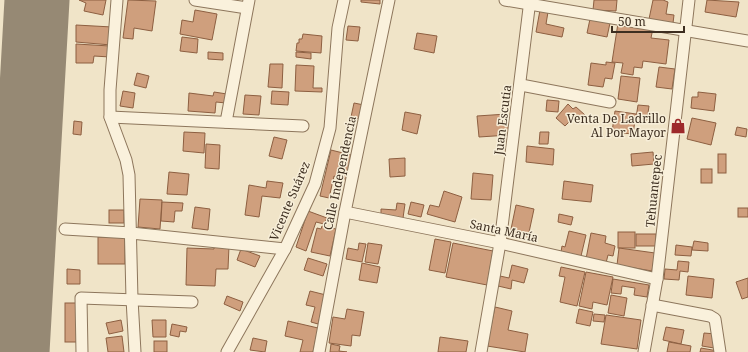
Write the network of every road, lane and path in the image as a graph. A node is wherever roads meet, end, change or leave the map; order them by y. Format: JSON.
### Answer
{"nodes":[{"id":1,"x":117,"y":0,"type":"edge"},
{"id":2,"x":195,"y":0,"type":"edge"},
{"id":3,"x":344,"y":0,"type":"edge"},
{"id":4,"x":389,"y":0,"type":"edge"},
{"id":5,"x":505,"y":0,"type":"edge"},
{"id":6,"x":688,"y":0,"type":"edge"},
{"id":7,"x":530,"y":2,"type":"edge"},
{"id":8,"x":248,"y":4,"type":"edge"},
{"id":9,"x":685,"y":31,"type":"junction"},
{"id":10,"x":748,"y":41,"type":"edge"},
{"id":11,"x":521,"y":85,"type":"junction"},
{"id":12,"x":610,"y":102,"type":"dead end"},
{"id":13,"x":110,"y":117,"type":"junction"},
{"id":14,"x":226,"y":122,"type":"junction"},
{"id":15,"x":303,"y":126,"type":"dead end"},
{"id":16,"x":345,"y":212,"type":"junction"},
{"id":17,"x":65,"y":229,"type":"dead end"},
{"id":18,"x":131,"y":233,"type":"junction"},
{"id":19,"x":500,"y":243,"type":"junction"},
{"id":20,"x":285,"y":249,"type":"junction"},
{"id":21,"x":657,"y":279,"type":"junction"},
{"id":22,"x":132,"y":299,"type":"junction"},
{"id":23,"x":192,"y":302,"type":"dead end"},
{"id":24,"x":652,"y":305,"type":"junction"},
{"id":25,"x":232,"y":351,"type":"edge"},
{"id":26,"x":82,"y":352,"type":"edge"},
{"id":27,"x":135,"y":352,"type":"edge"},
{"id":28,"x":319,"y":352,"type":"edge"},
{"id":29,"x":481,"y":352,"type":"edge"},
{"id":30,"x":644,"y":352,"type":"edge"},
{"id":31,"x":720,"y":352,"type":"edge"}],
"edges":[{"from":1,"to":13,"type":"street"},
{"from":2,"to":8,"type":"street"},
{"from":3,"to":20,"type":"street","name":"Vicente Suárez"},
{"from":4,"to":16,"type":"street","name":"Calle Independencia"},
{"from":5,"to":7,"type":"street"},
{"from":6,"to":9,"type":"street","name":"Tehuantepec"},
{"from":7,"to":9,"type":"street"},
{"from":7,"to":11,"type":"street","name":"Juan Escutia"},
{"from":8,"to":14,"type":"street"},
{"from":9,"to":10,"type":"street"},
{"from":9,"to":21,"type":"street","name":"Tehuantepec"},
{"from":11,"to":12,"type":"street"},
{"from":11,"to":19,"type":"street","name":"Juan Escutia"},
{"from":13,"to":14,"type":"street"},
{"from":13,"to":18,"type":"street"},
{"from":14,"to":15,"type":"street"},
{"from":16,"to":19,"type":"street","name":"Santa María"},
{"from":16,"to":28,"type":"street","name":"Calle Independencia"},
{"from":17,"to":18,"type":"street"},
{"from":18,"to":20,"type":"street"},
{"from":18,"to":22,"type":"street"},
{"from":19,"to":21,"type":"street","name":"Santa María"},
{"from":19,"to":29,"type":"street","name":"Juan Escutia"},
{"from":20,"to":25,"type":"street","name":"Vicente Suárez"},
{"from":21,"to":24,"type":"street","name":"Tehuantepec"},
{"from":22,"to":23,"type":"street"},
{"from":22,"to":26,"type":"street"},
{"from":22,"to":27,"type":"street"},
{"from":24,"to":30,"type":"street","name":"Tehuantepec"},
{"from":24,"to":31,"type":"street"}]}
